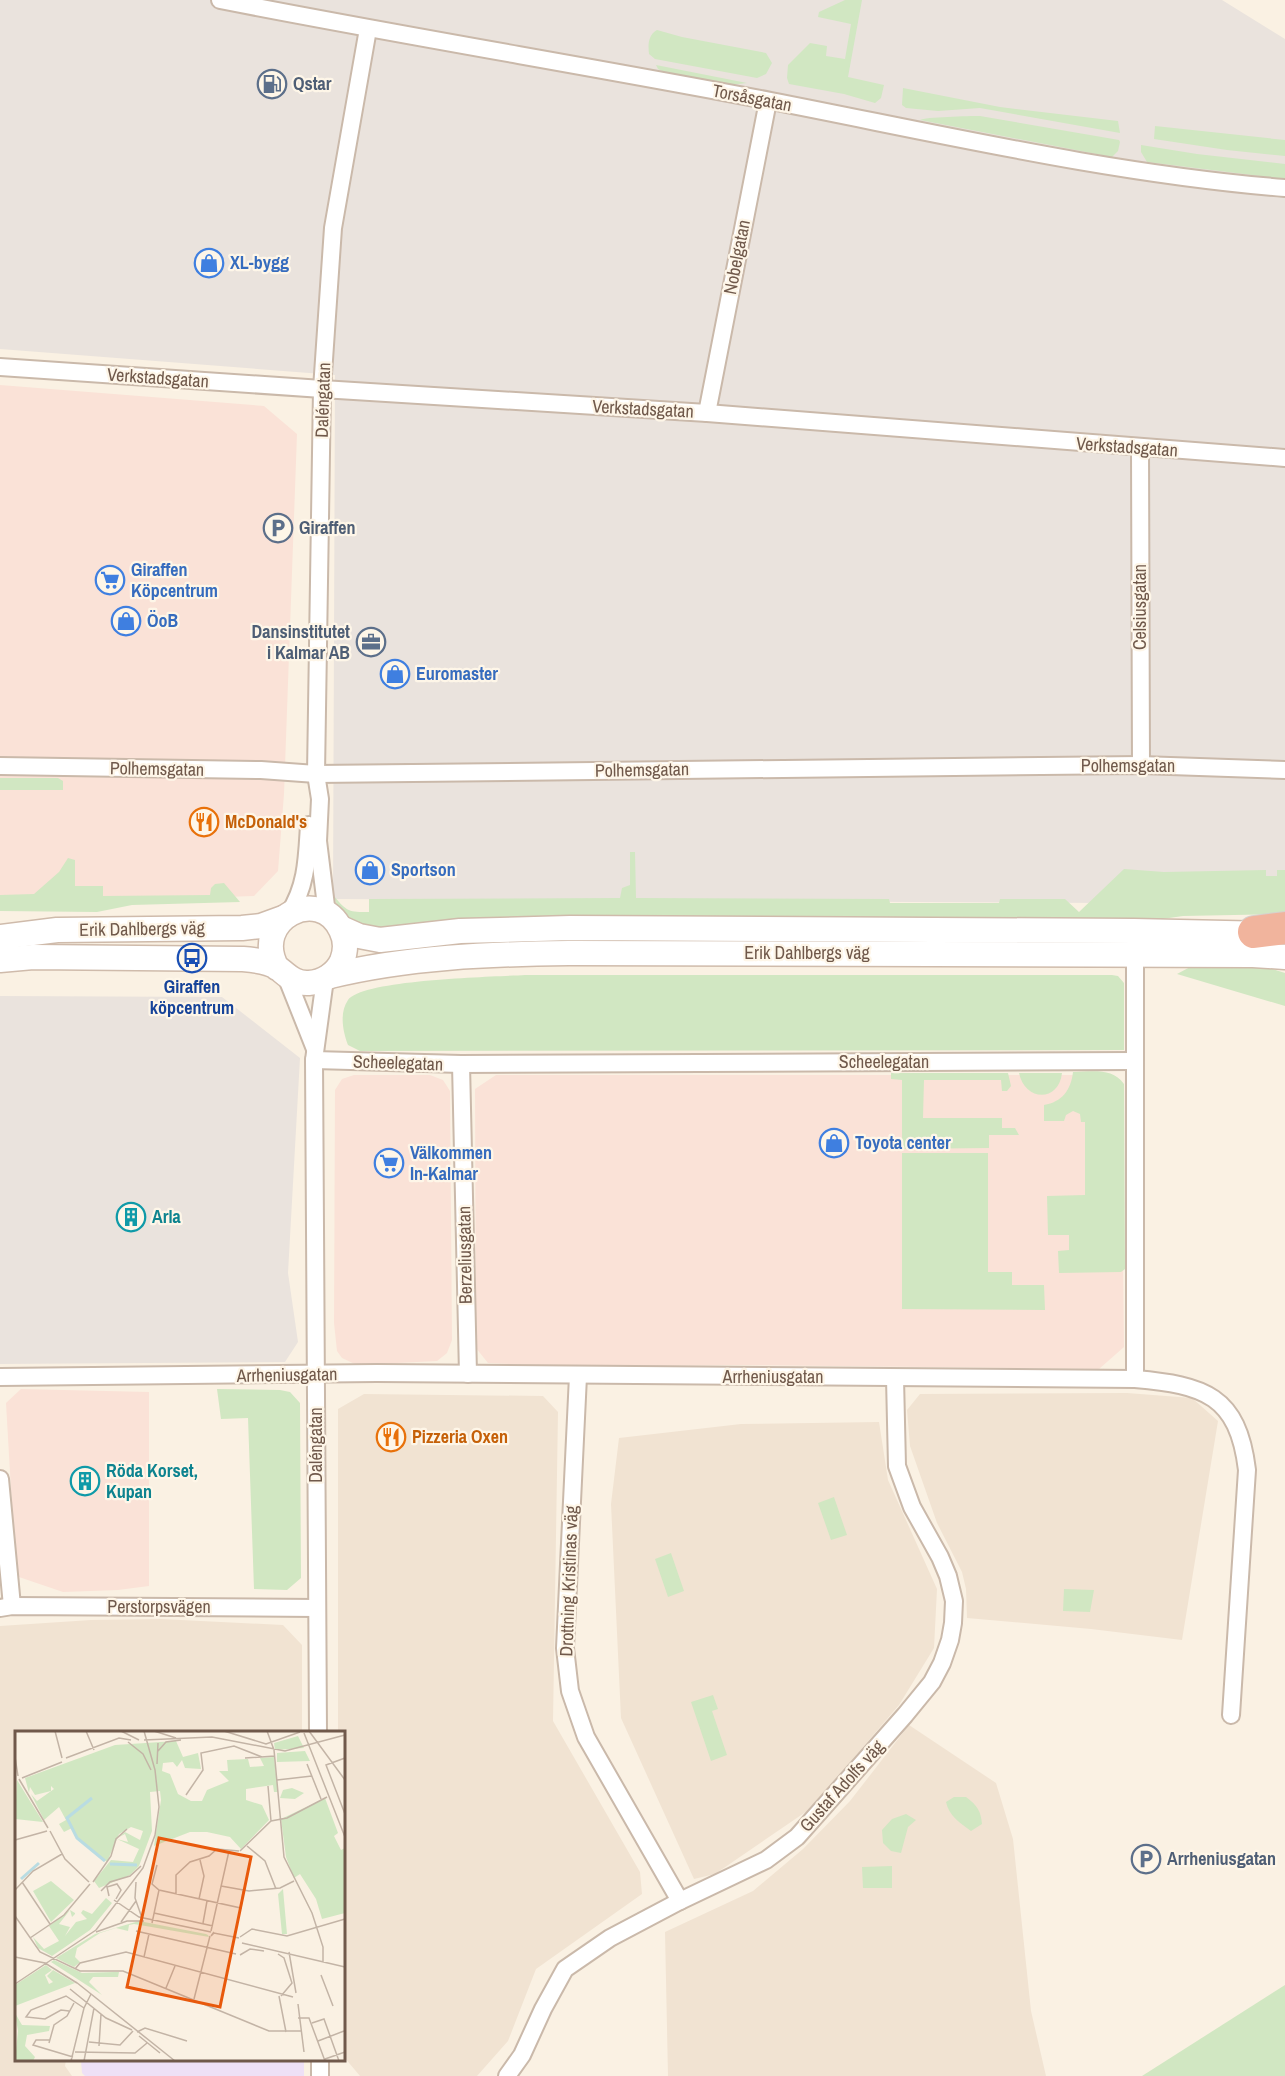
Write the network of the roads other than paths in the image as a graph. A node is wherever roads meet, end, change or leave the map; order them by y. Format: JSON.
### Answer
{"nodes":[{"id":1,"x":220,"y":0,"type":"edge"},
{"id":2,"x":368,"y":29,"type":"junction"},
{"id":3,"x":768,"y":101,"type":"junction"},
{"id":4,"x":1285,"y":188,"type":"edge"},
{"id":5,"x":0,"y":367,"type":"edge"},
{"id":6,"x":322,"y":390,"type":"junction"},
{"id":7,"x":707,"y":413,"type":"junction"},
{"id":8,"x":1140,"y":448,"type":"junction"},
{"id":9,"x":1285,"y":458,"type":"edge"},
{"id":10,"x":1141,"y":765,"type":"junction"},
{"id":11,"x":0,"y":766,"type":"edge"},
{"id":12,"x":1285,"y":770,"type":"edge"},
{"id":13,"x":316,"y":774,"type":"junction"},
{"id":14,"x":286,"y":916,"type":"junction"},
{"id":15,"x":334,"y":921,"type":"junction"},
{"id":16,"x":1285,"y":928,"type":"edge"},
{"id":17,"x":1134,"y":930,"type":"junction"},
{"id":18,"x":1254,"y":932,"type":"junction"},
{"id":19,"x":1285,"y":935,"type":"edge"},
{"id":20,"x":0,"y":937,"type":"edge"},
{"id":21,"x":1135,"y":954,"type":"junction"},
{"id":22,"x":1285,"y":957,"type":"edge"},
{"id":23,"x":0,"y":960,"type":"edge"},
{"id":24,"x":282,"y":972,"type":"junction"},
{"id":25,"x":328,"y":977,"type":"junction"},
{"id":26,"x":315,"y":1055,"type":"junction"},
{"id":27,"x":1135,"y":1061,"type":"junction"},
{"id":28,"x":461,"y":1064,"type":"junction"},
{"id":29,"x":316,"y":1374,"type":"junction"},
{"id":30,"x":468,"y":1374,"type":"junction"},
{"id":31,"x":578,"y":1376,"type":"junction"},
{"id":32,"x":0,"y":1377,"type":"edge"},
{"id":33,"x":895,"y":1378,"type":"junction"},
{"id":34,"x":1135,"y":1379,"type":"junction"},
{"id":35,"x":0,"y":1479,"type":"edge"},
{"id":36,"x":6,"y":1607,"type":"edge"},
{"id":37,"x":317,"y":1608,"type":"junction"},
{"id":38,"x":1231,"y":1715,"type":"dead end"},
{"id":39,"x":318,"y":1731,"type":"edge"},
{"id":40,"x":680,"y":1901,"type":"junction"},
{"id":41,"x":507,"y":2076,"type":"edge"}],
"edges":[{"from":1,"to":2,"type":"street","name":"Torsåsgatan"},
{"from":2,"to":3,"type":"street","name":"Torsåsgatan"},
{"from":2,"to":6,"type":"street","name":"Daléngatan"},
{"from":3,"to":4,"type":"street","name":"Torsåsgatan"},
{"from":3,"to":7,"type":"street","name":"Nobelgatan"},
{"from":5,"to":6,"type":"street","name":"Verkstadsgatan"},
{"from":6,"to":7,"type":"street","name":"Verkstadsgatan"},
{"from":6,"to":13,"type":"street","name":"Daléngatan"},
{"from":7,"to":8,"type":"street","name":"Verkstadsgatan"},
{"from":8,"to":9,"type":"street","name":"Verkstadsgatan"},
{"from":8,"to":10,"type":"street","name":"Celsiusgatan"},
{"from":10,"to":12,"type":"street","name":"Polhemsgatan"},
{"from":10,"to":13,"type":"street","name":"Polhemsgatan"},
{"from":11,"to":13,"type":"street","name":"Polhemsgatan"},
{"from":13,"to":14,"type":"street","name":"Daléngatan"},
{"from":13,"to":15,"type":"street","name":"Daléngatan"},
{"from":14,"to":15,"type":"main road","name":"Erik Dahlbergs väg"},
{"from":14,"to":20,"type":"main road","name":"Erik Dahlbergs väg"},
{"from":14,"to":24,"type":"main road"},
{"from":15,"to":17,"type":"main road","name":"Erik Dahlbergs väg"},
{"from":15,"to":25,"type":"main road"},
{"from":16,"to":18,"type":"highway"},
{"from":17,"to":18,"type":"main road","name":"Erik Dahlbergs väg"},
{"from":17,"to":21,"type":"street"},
{"from":18,"to":19,"type":"main road","name":"Erik Dahlbergs väg"},
{"from":21,"to":22,"type":"main road","name":"Erik Dahlbergs väg"},
{"from":21,"to":25,"type":"main road","name":"Erik Dahlbergs väg"},
{"from":21,"to":27,"type":"street"},
{"from":23,"to":24,"type":"main road","name":"Erik Dahlbergs väg"},
{"from":24,"to":25,"type":"main road","name":"Erik Dahlbergs väg"},
{"from":24,"to":26,"type":"street","name":"Daléngatan"},
{"from":25,"to":26,"type":"street","name":"Daléngatan"},
{"from":26,"to":28,"type":"street","name":"Scheelegatan"},
{"from":26,"to":29,"type":"street","name":"Daléngatan"},
{"from":27,"to":28,"type":"street","name":"Scheelegatan"},
{"from":27,"to":34,"type":"street"},
{"from":28,"to":30,"type":"street","name":"Berzeliusgatan"},
{"from":29,"to":30,"type":"street","name":"Arrheniusgatan"},
{"from":29,"to":32,"type":"street","name":"Arrheniusgatan"},
{"from":29,"to":37,"type":"street","name":"Daléngatan"},
{"from":30,"to":31,"type":"street","name":"Arrheniusgatan"},
{"from":31,"to":33,"type":"street","name":"Arrheniusgatan"},
{"from":31,"to":40,"type":"street","name":"Drottning Kristinas väg"},
{"from":33,"to":34,"type":"street","name":"Arrheniusgatan"},
{"from":33,"to":40,"type":"street","name":"Gustaf Adolfs väg"},
{"from":34,"to":38,"type":"street","name":"Arrheniusgatan"},
{"from":35,"to":36,"type":"street"},
{"from":36,"to":37,"type":"street","name":"Perstorpsvägen"},
{"from":37,"to":39,"type":"street","name":"Daléngatan"},
{"from":40,"to":41,"type":"street","name":"Gustaf Adolfs väg"}]}
